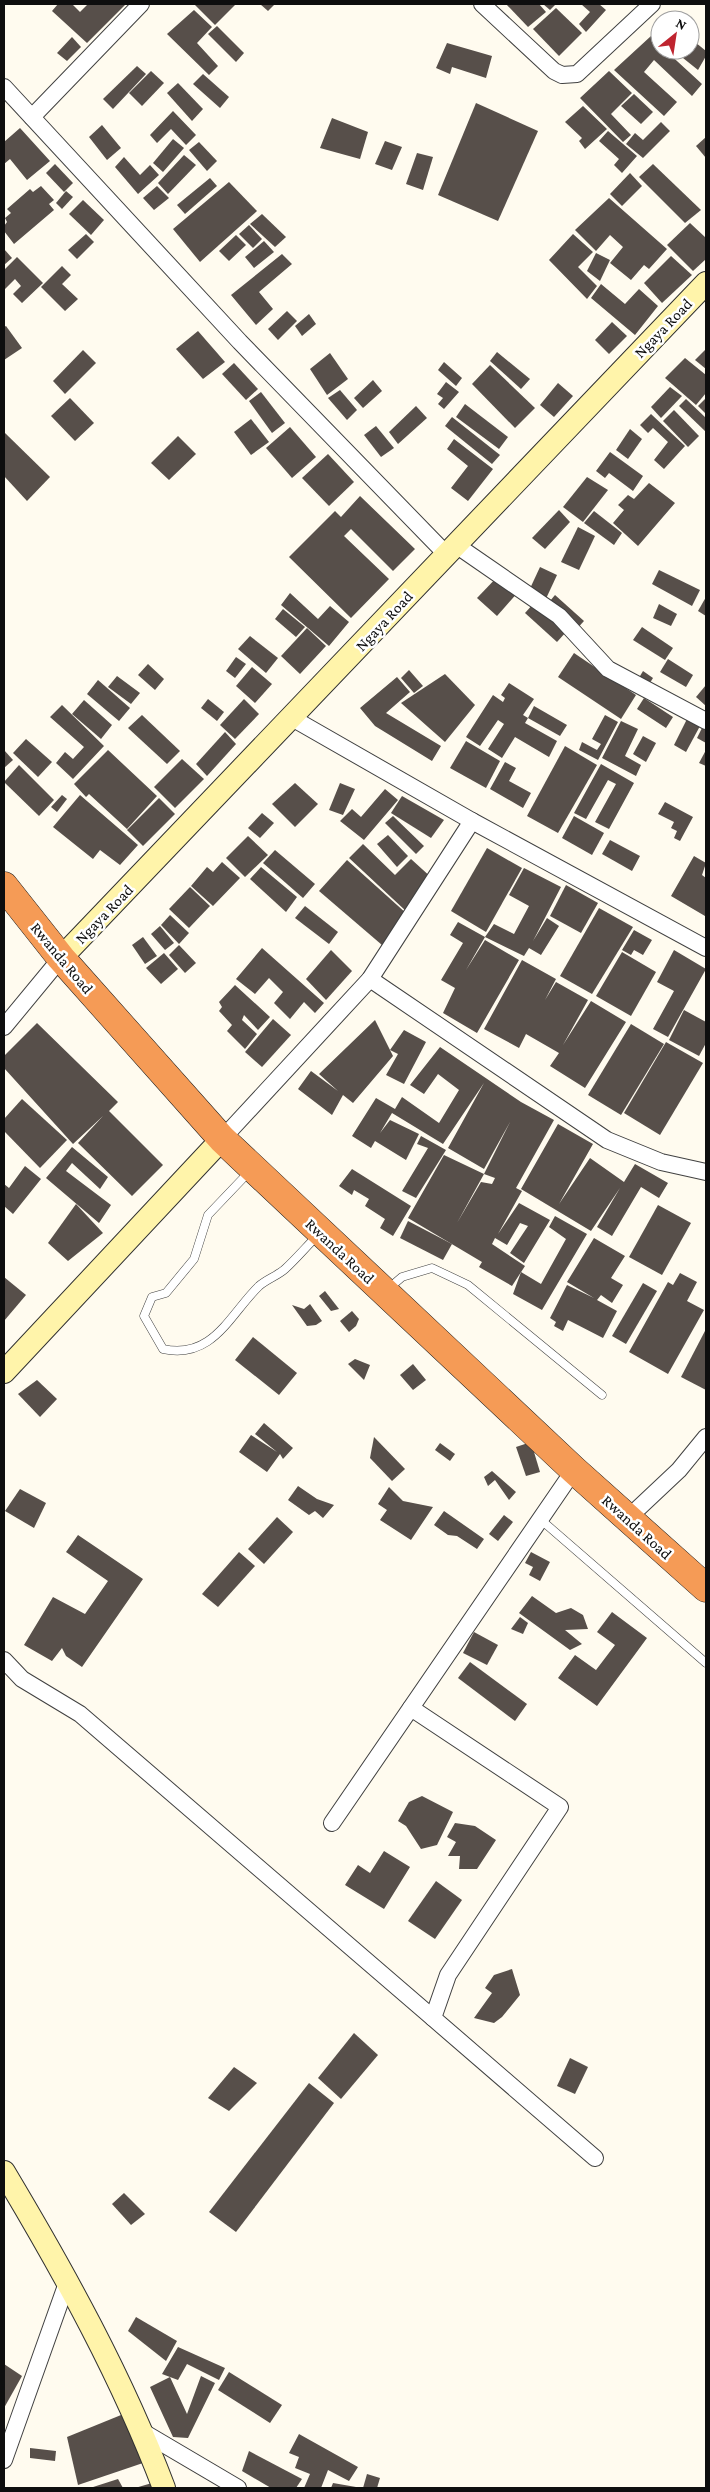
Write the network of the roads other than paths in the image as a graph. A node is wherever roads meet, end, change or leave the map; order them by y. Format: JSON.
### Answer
{"nodes":[{"id":1,"x":141,"y":4,"type":"edge"},
{"id":2,"x":482,"y":4,"type":"edge"},
{"id":3,"x":652,"y":4,"type":"edge"},
{"id":4,"x":4,"y":87,"type":"edge"},
{"id":5,"x":32,"y":118,"type":"junction"},
{"id":6,"x":706,"y":283,"type":"edge"},
{"id":7,"x":452,"y":550,"type":"junction"},
{"id":8,"x":292,"y":718,"type":"junction"},
{"id":9,"x":706,"y":721,"type":"edge"},
{"id":10,"x":472,"y":821,"type":"junction"},
{"id":11,"x":4,"y":886,"type":"edge"},
{"id":12,"x":706,"y":948,"type":"edge"},
{"id":13,"x":61,"y":958,"type":"junction"},
{"id":14,"x":370,"y":978,"type":"junction"},
{"id":15,"x":4,"y":1027,"type":"edge"},
{"id":16,"x":222,"y":1139,"type":"junction"},
{"id":17,"x":252,"y":1169,"type":"junction"},
{"id":18,"x":706,"y":1172,"type":"edge"},
{"id":19,"x":320,"y":1233,"type":"junction"},
{"id":20,"x":385,"y":1293,"type":"junction"},
{"id":21,"x":4,"y":1372,"type":"edge"},
{"id":22,"x":602,"y":1395,"type":"dead end"},
{"id":23,"x":706,"y":1437,"type":"edge"},
{"id":24,"x":574,"y":1470,"type":"junction"},
{"id":25,"x":628,"y":1518,"type":"junction"},
{"id":26,"x":540,"y":1519,"type":"junction"},
{"id":27,"x":706,"y":1588,"type":"edge"},
{"id":28,"x":4,"y":1660,"type":"edge"},
{"id":29,"x":706,"y":1663,"type":"edge"},
{"id":30,"x":411,"y":1708,"type":"junction"},
{"id":31,"x":332,"y":1823,"type":"dead end"},
{"id":32,"x":433,"y":2018,"type":"junction"},
{"id":33,"x":595,"y":2158,"type":"dead end"},
{"id":34,"x":4,"y":2172,"type":"edge"},
{"id":35,"x":68,"y":2280,"type":"junction"},
{"id":36,"x":143,"y":2432,"type":"junction"},
{"id":37,"x":4,"y":2460,"type":"edge"},
{"id":38,"x":164,"y":2488,"type":"edge"},
{"id":39,"x":238,"y":2488,"type":"edge"}],
"edges":[{"from":1,"to":5,"type":"street"},
{"from":2,"to":3,"type":"street"},
{"from":4,"to":5,"type":"street"},
{"from":5,"to":7,"type":"street"},
{"from":6,"to":7,"type":"street","name":"Ngaya Road"},
{"from":7,"to":8,"type":"street","name":"Ngaya Road"},
{"from":7,"to":9,"type":"street"},
{"from":8,"to":10,"type":"street"},
{"from":8,"to":13,"type":"street","name":"Ngaya Road"},
{"from":10,"to":12,"type":"street"},
{"from":10,"to":14,"type":"street"},
{"from":11,"to":13,"type":"highway","name":"Rwanda Road"},
{"from":13,"to":15,"type":"street"},
{"from":13,"to":16,"type":"highway","name":"Rwanda Road"},
{"from":14,"to":16,"type":"street"},
{"from":14,"to":18,"type":"street"},
{"from":16,"to":17,"type":"highway","name":"Rwanda Road"},
{"from":16,"to":21,"type":"street"},
{"from":17,"to":19,"type":"highway","name":"Rwanda Road"},
{"from":17,"to":19,"type":"lane"},
{"from":19,"to":20,"type":"highway","name":"Rwanda Road"},
{"from":20,"to":22,"type":"lane"},
{"from":20,"to":24,"type":"highway","name":"Rwanda Road"},
{"from":23,"to":25,"type":"street"},
{"from":24,"to":25,"type":"highway","name":"Rwanda Road"},
{"from":24,"to":26,"type":"street"},
{"from":25,"to":27,"type":"highway","name":"Rwanda Road"},
{"from":26,"to":29,"type":"lane"},
{"from":26,"to":30,"type":"street"},
{"from":28,"to":32,"type":"street"},
{"from":30,"to":31,"type":"street"},
{"from":30,"to":32,"type":"street"},
{"from":32,"to":33,"type":"street"},
{"from":34,"to":35,"type":"street"},
{"from":35,"to":36,"type":"street"},
{"from":35,"to":37,"type":"street"},
{"from":36,"to":38,"type":"street"},
{"from":36,"to":39,"type":"street"}]}
